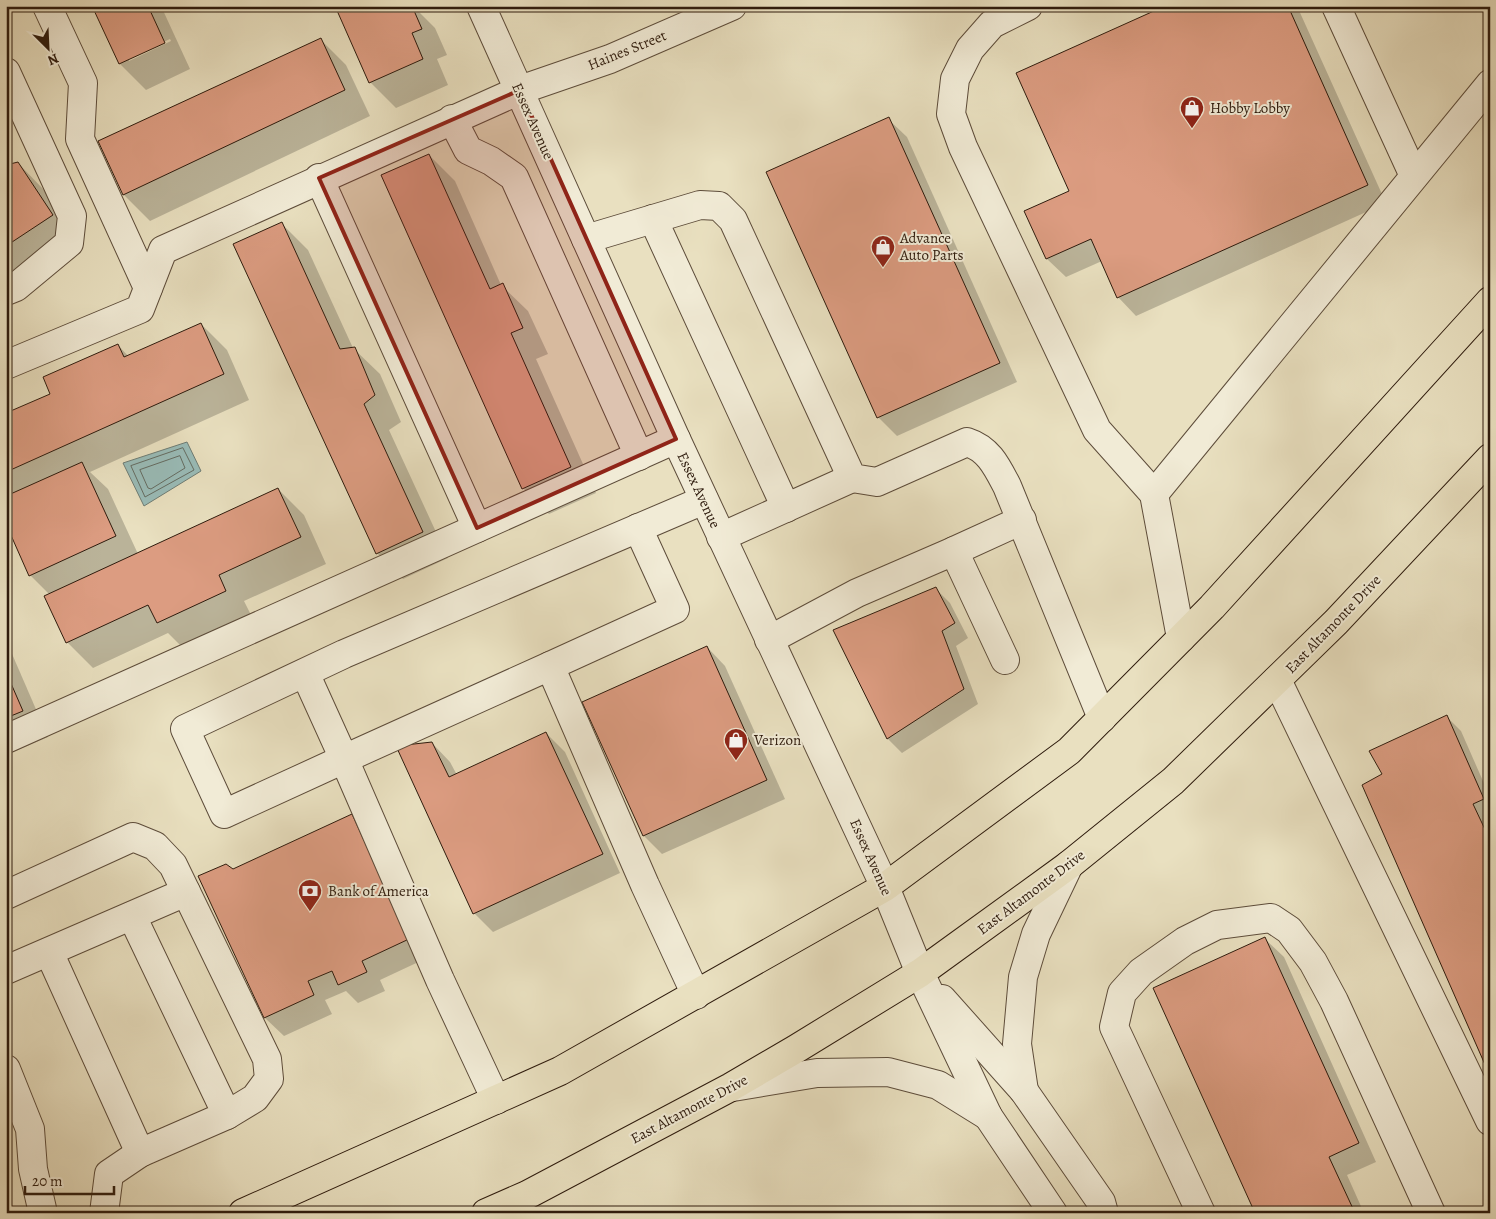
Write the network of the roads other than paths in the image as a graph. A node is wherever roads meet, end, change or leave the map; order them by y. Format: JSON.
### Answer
{"nodes":[{"id":1,"x":47,"y":6,"type":"edge"},
{"id":2,"x":481,"y":6,"type":"edge"},
{"id":3,"x":732,"y":6,"type":"edge"},
{"id":4,"x":1028,"y":6,"type":"edge"},
{"id":5,"x":1336,"y":6,"type":"edge"},
{"id":6,"x":6,"y":72,"type":"edge"},
{"id":7,"x":1490,"y":84,"type":"edge"},
{"id":8,"x":520,"y":90,"type":"junction"},
{"id":9,"x":452,"y":119,"type":"junction"},
{"id":10,"x":1414,"y":176,"type":"junction"},
{"id":11,"x":319,"y":178,"type":"junction"},
{"id":12,"x":653,"y":219,"type":"junction"},
{"id":13,"x":586,"y":239,"type":"junction"},
{"id":14,"x":148,"y":288,"type":"junction"},
{"id":15,"x":6,"y":291,"type":"edge"},
{"id":16,"x":1490,"y":301,"type":"edge"},
{"id":17,"x":6,"y":365,"type":"edge"},
{"id":18,"x":676,"y":439,"type":"junction"},
{"id":19,"x":639,"y":456,"type":"junction"},
{"id":20,"x":1490,"y":458,"type":"edge"},
{"id":21,"x":852,"y":478,"type":"junction"},
{"id":22,"x":1154,"y":494,"type":"junction"},
{"id":23,"x":704,"y":500,"type":"junction"},
{"id":24,"x":786,"y":508,"type":"junction"},
{"id":25,"x":1022,"y":520,"type":"junction"},
{"id":26,"x":478,"y":528,"type":"junction"},
{"id":27,"x":638,"y":528,"type":"junction"},
{"id":28,"x":722,"y":537,"type":"junction"},
{"id":29,"x":954,"y":551,"type":"junction"},
{"id":30,"x":1182,"y":638,"type":"junction"},
{"id":31,"x":769,"y":640,"type":"junction"},
{"id":32,"x":1005,"y":660,"type":"dead end"},
{"id":33,"x":550,"y":666,"type":"junction"},
{"id":34,"x":305,"y":673,"type":"junction"},
{"id":35,"x":1277,"y":680,"type":"junction"},
{"id":36,"x":1102,"y":718,"type":"junction"},
{"id":37,"x":6,"y":739,"type":"edge"},
{"id":38,"x":344,"y":760,"type":"junction"},
{"id":39,"x":1069,"y":865,"type":"junction"},
{"id":40,"x":885,"y":887,"type":"junction"},
{"id":41,"x":186,"y":892,"type":"junction"},
{"id":42,"x":6,"y":895,"type":"edge"},
{"id":43,"x":132,"y":916,"type":"junction"},
{"id":44,"x":49,"y":952,"type":"junction"},
{"id":45,"x":6,"y":970,"type":"edge"},
{"id":46,"x":920,"y":973,"type":"junction"},
{"id":47,"x":696,"y":995,"type":"junction"},
{"id":48,"x":6,"y":1069,"type":"edge"},
{"id":49,"x":732,"y":1087,"type":"junction"},
{"id":50,"x":1024,"y":1091,"type":"junction"},
{"id":51,"x":496,"y":1100,"type":"junction"},
{"id":52,"x":227,"y":1115,"type":"junction"},
{"id":53,"x":988,"y":1116,"type":"junction"},
{"id":54,"x":1490,"y":1121,"type":"edge"},
{"id":55,"x":140,"y":1154,"type":"junction"},
{"id":56,"x":43,"y":1213,"type":"edge"},
{"id":57,"x":104,"y":1213,"type":"edge"},
{"id":58,"x":243,"y":1213,"type":"edge"},
{"id":59,"x":486,"y":1213,"type":"edge"},
{"id":60,"x":1053,"y":1213,"type":"edge"},
{"id":61,"x":1104,"y":1213,"type":"edge"},
{"id":62,"x":1201,"y":1213,"type":"edge"},
{"id":63,"x":1431,"y":1213,"type":"edge"}],
"edges":[{"from":1,"to":14,"type":"street"},
{"from":2,"to":8,"type":"street","name":"Essex Avenue"},
{"from":3,"to":8,"type":"street","name":"Haines Street"},
{"from":4,"to":22,"type":"street"},
{"from":5,"to":10,"type":"street"},
{"from":6,"to":15,"type":"street"},
{"from":7,"to":10,"type":"street"},
{"from":8,"to":9,"type":"street","name":"Haines Street"},
{"from":8,"to":13,"type":"street","name":"Essex Avenue"},
{"from":9,"to":11,"type":"street","name":"Haines Street"},
{"from":9,"to":19,"type":"street"},
{"from":10,"to":22,"type":"street"},
{"from":11,"to":14,"type":"street","name":"Haines Street"},
{"from":11,"to":26,"type":"street"},
{"from":12,"to":13,"type":"street"},
{"from":12,"to":21,"type":"street"},
{"from":12,"to":24,"type":"street"},
{"from":13,"to":18,"type":"street","name":"Essex Avenue"},
{"from":14,"to":17,"type":"street"},
{"from":16,"to":30,"type":"main road"},
{"from":18,"to":19,"type":"street"},
{"from":18,"to":23,"type":"street","name":"Essex Avenue"},
{"from":19,"to":26,"type":"street"},
{"from":20,"to":35,"type":"main road","name":"East Altamonte Drive"},
{"from":21,"to":24,"type":"street"},
{"from":21,"to":25,"type":"street"},
{"from":22,"to":30,"type":"street"},
{"from":23,"to":27,"type":"street"},
{"from":23,"to":28,"type":"street","name":"Essex Avenue"},
{"from":24,"to":28,"type":"street"},
{"from":25,"to":29,"type":"street"},
{"from":25,"to":36,"type":"street"},
{"from":26,"to":37,"type":"street"},
{"from":27,"to":33,"type":"street"},
{"from":27,"to":34,"type":"street"},
{"from":28,"to":31,"type":"street","name":"Essex Avenue"},
{"from":29,"to":31,"type":"street"},
{"from":29,"to":32,"type":"street"},
{"from":30,"to":36,"type":"main road"},
{"from":31,"to":40,"type":"street","name":"Essex Avenue"},
{"from":33,"to":38,"type":"street"},
{"from":33,"to":47,"type":"street"},
{"from":34,"to":38,"type":"street"},
{"from":34,"to":38,"type":"street"},
{"from":35,"to":39,"type":"main road","name":"East Altamonte Drive"},
{"from":35,"to":54,"type":"street"},
{"from":36,"to":40,"type":"main road"},
{"from":38,"to":51,"type":"street"},
{"from":39,"to":46,"type":"main road","name":"East Altamonte Drive"},
{"from":39,"to":50,"type":"street"},
{"from":40,"to":46,"type":"street","name":"Essex Avenue"},
{"from":40,"to":47,"type":"main road"},
{"from":41,"to":42,"type":"street"},
{"from":41,"to":43,"type":"street"},
{"from":41,"to":52,"type":"street"},
{"from":43,"to":44,"type":"street"},
{"from":43,"to":52,"type":"street"},
{"from":44,"to":45,"type":"street"},
{"from":44,"to":55,"type":"street"},
{"from":46,"to":49,"type":"main road","name":"East Altamonte Drive"},
{"from":46,"to":50,"type":"street"},
{"from":46,"to":53,"type":"street","name":"Essex Avenue"},
{"from":47,"to":51,"type":"main road"},
{"from":48,"to":56,"type":"street"},
{"from":49,"to":53,"type":"street"},
{"from":49,"to":59,"type":"main road","name":"East Altamonte Drive"},
{"from":50,"to":61,"type":"street"},
{"from":51,"to":58,"type":"main road"},
{"from":52,"to":55,"type":"street"},
{"from":53,"to":60,"type":"street","name":"Essex Avenue"},
{"from":55,"to":57,"type":"street"},
{"from":62,"to":63,"type":"street"}]}
